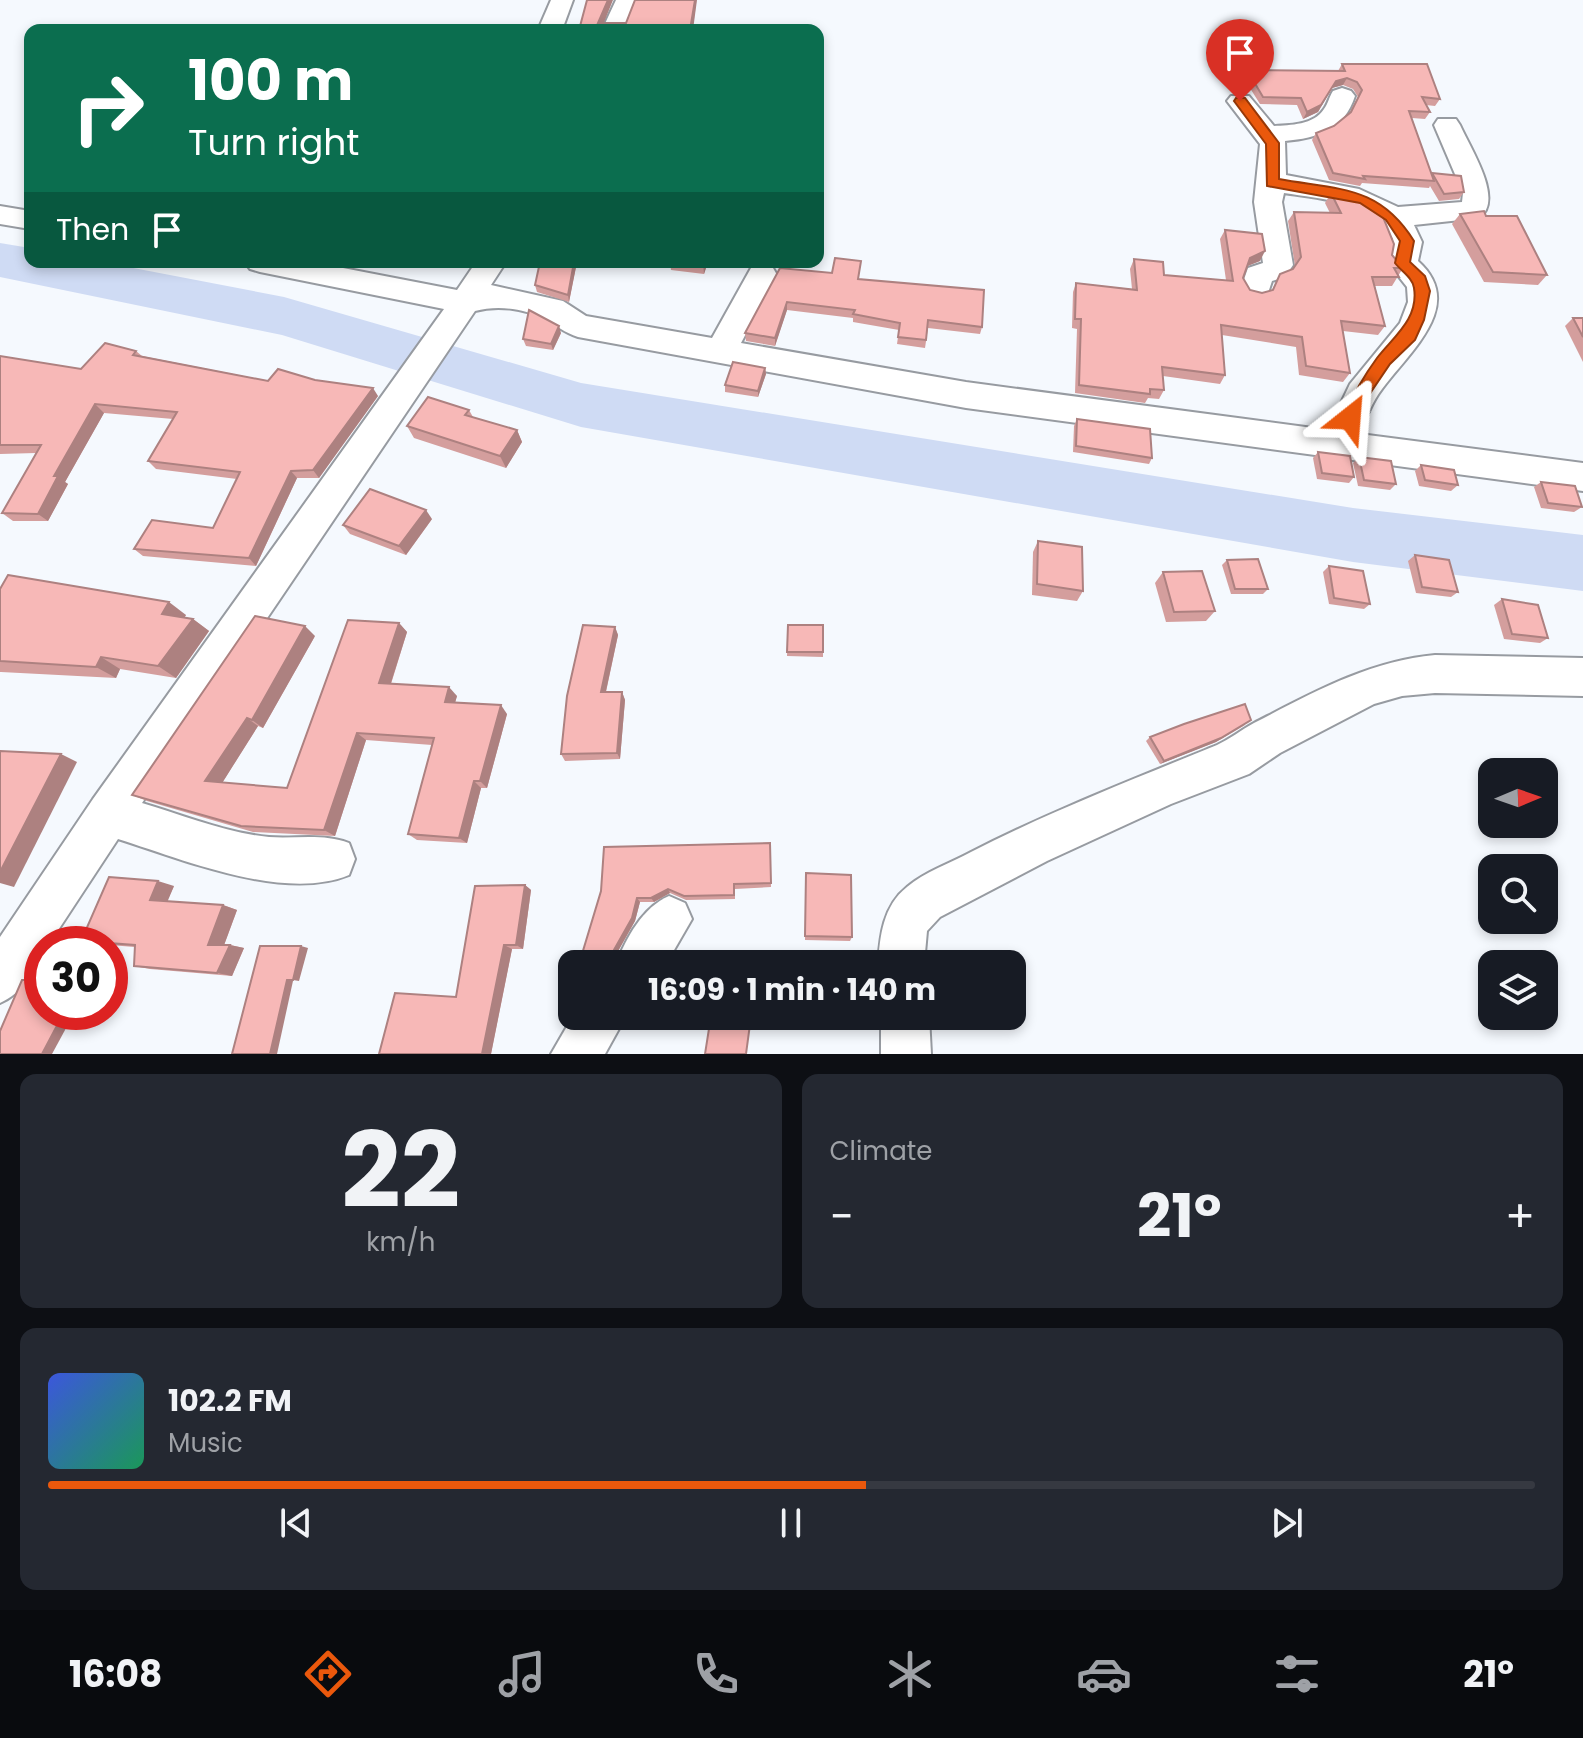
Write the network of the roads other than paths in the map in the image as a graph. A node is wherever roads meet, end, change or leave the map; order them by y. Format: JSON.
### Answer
{"nodes":[{"id":1,"x":562,"y":0,"type":"edge"},
{"id":2,"x":627,"y":0,"type":"edge"},
{"id":3,"x":552,"y":24,"type":"edge"},
{"id":4,"x":617,"y":24,"type":"edge"},
{"id":5,"x":1342,"y":96,"type":"dead end"},
{"id":6,"x":1240,"y":101,"type":"dead end"},
{"id":7,"x":1447,"y":125,"type":"dead end"},
{"id":8,"x":1269,"y":135,"type":"junction"},
{"id":9,"x":1272,"y":182,"type":"junction"},
{"id":10,"x":0,"y":215,"type":"edge"},
{"id":11,"x":1391,"y":217,"type":"junction"},
{"id":12,"x":24,"y":219,"type":"edge"},
{"id":13,"x":290,"y":268,"type":"edge"},
{"id":14,"x":487,"y":268,"type":"edge"},
{"id":15,"x":762,"y":275,"type":"dead end"},
{"id":16,"x":1256,"y":288,"type":"edge"},
{"id":17,"x":466,"y":303,"type":"junction"},
{"id":18,"x":721,"y":350,"type":"junction"},
{"id":19,"x":1338,"y":444,"type":"junction"},
{"id":20,"x":1583,"y":477,"type":"edge"},
{"id":21,"x":1583,"y":677,"type":"edge"},
{"id":22,"x":108,"y":814,"type":"junction"},
{"id":23,"x":333,"y":859,"type":"dead end"},
{"id":24,"x":669,"y":919,"type":"dead end"},
{"id":25,"x":648,"y":950,"type":"edge"},
{"id":26,"x":902,"y":950,"type":"edge"},
{"id":27,"x":0,"y":979,"type":"edge"},
{"id":28,"x":592,"y":1030,"type":"edge"},
{"id":29,"x":905,"y":1030,"type":"edge"},
{"id":30,"x":576,"y":1054,"type":"edge"},
{"id":31,"x":906,"y":1054,"type":"edge"}],
"edges":[{"from":1,"to":3,"type":"street"},
{"from":2,"to":4,"type":"street"},
{"from":5,"to":8,"type":"street"},
{"from":6,"to":8,"type":"street"},
{"from":7,"to":11,"type":"street"},
{"from":8,"to":9,"type":"street"},
{"from":9,"to":11,"type":"street"},
{"from":9,"to":16,"type":"street"},
{"from":10,"to":12,"type":"street"},
{"from":11,"to":19,"type":"street"},
{"from":13,"to":17,"type":"street"},
{"from":14,"to":17,"type":"street"},
{"from":15,"to":18,"type":"street"},
{"from":17,"to":18,"type":"street"},
{"from":17,"to":22,"type":"street"},
{"from":18,"to":19,"type":"street"},
{"from":19,"to":20,"type":"street"},
{"from":21,"to":26,"type":"street"},
{"from":22,"to":23,"type":"street"},
{"from":22,"to":27,"type":"street"},
{"from":24,"to":25,"type":"street"},
{"from":28,"to":30,"type":"street"},
{"from":29,"to":31,"type":"street"}]}
